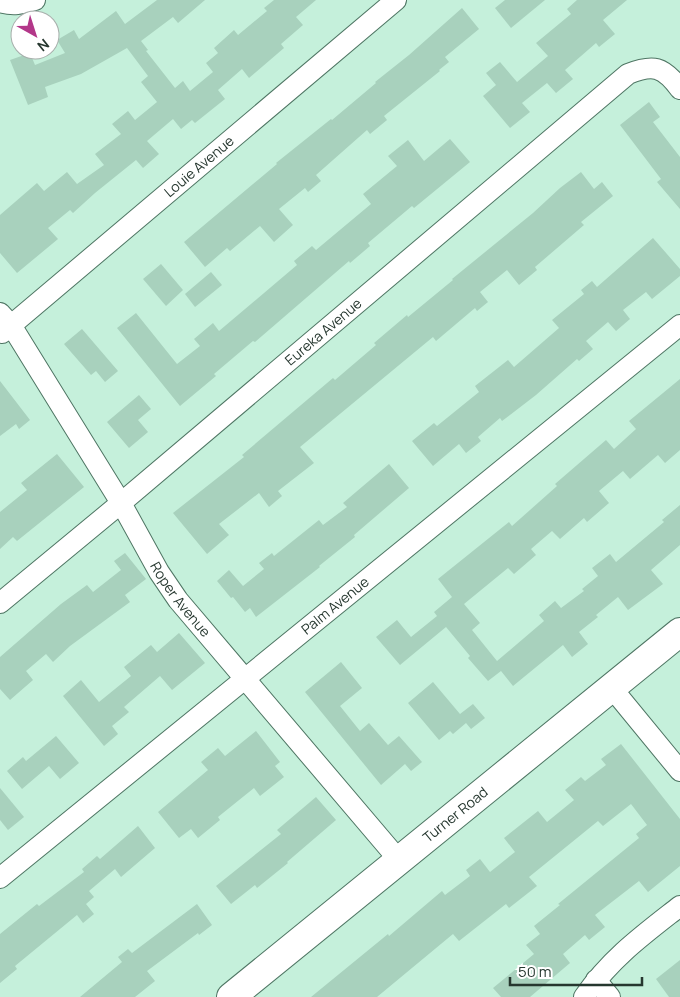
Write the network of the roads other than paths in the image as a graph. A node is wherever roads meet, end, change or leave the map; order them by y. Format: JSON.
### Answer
{"nodes":[{"id":1,"x":35,"y":0,"type":"edge"},
{"id":2,"x":396,"y":0,"type":"edge"},
{"id":3,"x":0,"y":2,"type":"edge"},
{"id":4,"x":680,"y":88,"type":"edge"},
{"id":5,"x":4,"y":324,"type":"edge"},
{"id":6,"x":675,"y":329,"type":"edge"},
{"id":7,"x":121,"y":503,"type":"junction"},
{"id":8,"x":0,"y":603,"type":"edge"},
{"id":9,"x":680,"y":632,"type":"edge"},
{"id":10,"x":246,"y":678,"type":"junction"},
{"id":11,"x":611,"y":687,"type":"junction"},
{"id":12,"x":680,"y":771,"type":"edge"},
{"id":13,"x":398,"y":859,"type":"junction"},
{"id":14,"x":0,"y":878,"type":"edge"},
{"id":15,"x":680,"y":906,"type":"edge"},
{"id":16,"x":596,"y":980,"type":"junction"},
{"id":17,"x":231,"y":997,"type":"edge"},
{"id":18,"x":584,"y":997,"type":"edge"},
{"id":19,"x":610,"y":997,"type":"edge"}],
"edges":[{"from":1,"to":3,"type":"street"},
{"from":2,"to":5,"type":"street","name":"Louie Avenue"},
{"from":4,"to":7,"type":"street","name":"Eureka Avenue"},
{"from":5,"to":7,"type":"street","name":"Roper Avenue"},
{"from":6,"to":10,"type":"street","name":"Palm Avenue"},
{"from":7,"to":8,"type":"street","name":"Eureka Avenue"},
{"from":7,"to":10,"type":"street","name":"Roper Avenue"},
{"from":9,"to":11,"type":"main road","name":"Turner Road"},
{"from":10,"to":13,"type":"street","name":"Roper Avenue"},
{"from":10,"to":14,"type":"street","name":"Palm Avenue"},
{"from":11,"to":12,"type":"street"},
{"from":11,"to":13,"type":"main road","name":"Turner Road"},
{"from":13,"to":17,"type":"main road","name":"Turner Road"},
{"from":15,"to":16,"type":"street"},
{"from":16,"to":18,"type":"street"},
{"from":16,"to":19,"type":"street"}]}
